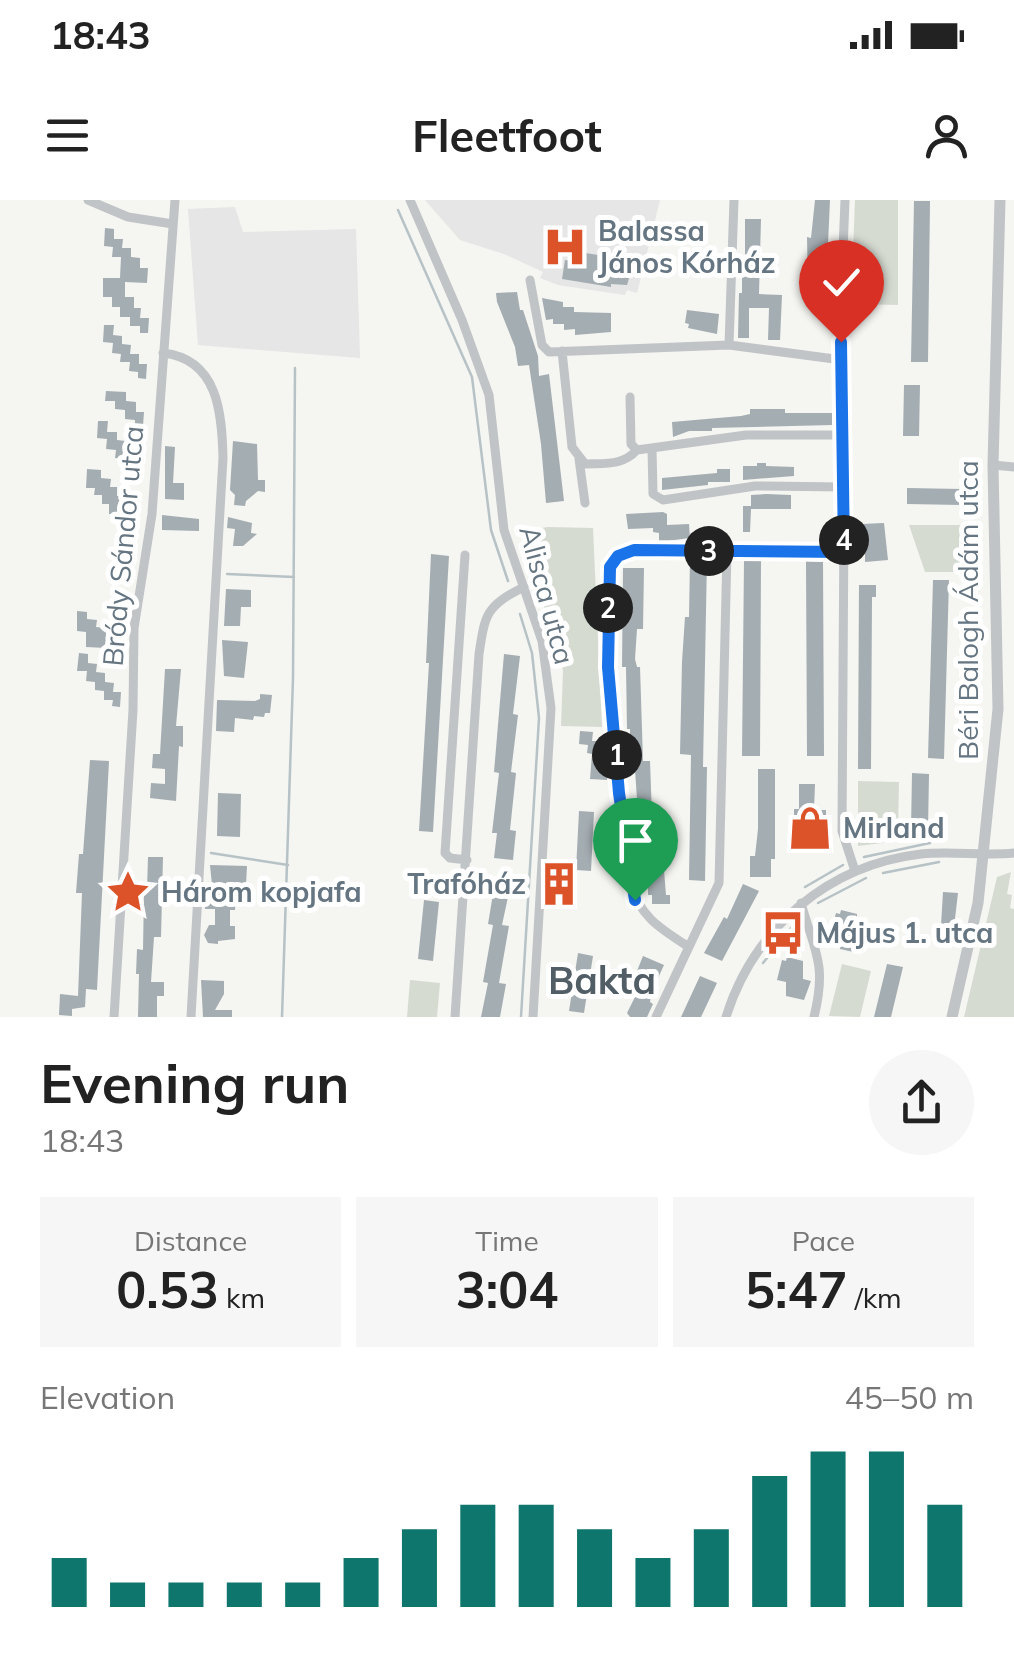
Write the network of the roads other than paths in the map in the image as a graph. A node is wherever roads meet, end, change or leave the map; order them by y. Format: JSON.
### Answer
{"nodes":[{"id":1,"x":88,"y":200,"type":"edge"},
{"id":2,"x":176,"y":200,"type":"edge"},
{"id":3,"x":410,"y":200,"type":"edge"},
{"id":4,"x":734,"y":200,"type":"edge"},
{"id":5,"x":845,"y":200,"type":"edge"},
{"id":6,"x":1000,"y":200,"type":"edge"},
{"id":7,"x":104,"y":204,"type":"edge"},
{"id":8,"x":173,"y":224,"type":"junction"},
{"id":9,"x":530,"y":280,"type":"dead end"},
{"id":10,"x":729,"y":345,"type":"junction"},
{"id":11,"x":562,"y":351,"type":"junction"},
{"id":12,"x":163,"y":353,"type":"junction"},
{"id":13,"x":842,"y":360,"type":"junction"},
{"id":14,"x":630,"y":397,"type":"dead end"},
{"id":15,"x":844,"y":435,"type":"junction"},
{"id":16,"x":652,"y":448,"type":"junction"},
{"id":17,"x":637,"y":450,"type":"junction"},
{"id":18,"x":578,"y":456,"type":"junction"},
{"id":19,"x":992,"y":465,"type":"junction"},
{"id":20,"x":1014,"y":467,"type":"edge"},
{"id":21,"x":844,"y":486,"type":"junction"},
{"id":22,"x":584,"y":502,"type":"dead end"},
{"id":23,"x":727,"y":552,"type":"junction"},
{"id":24,"x":844,"y":552,"type":"junction"},
{"id":25,"x":465,"y":555,"type":"dead end"},
{"id":26,"x":524,"y":588,"type":"junction"},
{"id":27,"x":985,"y":853,"type":"junction"},
{"id":28,"x":1014,"y":853,"type":"edge"},
{"id":29,"x":467,"y":860,"type":"junction"},
{"id":30,"x":856,"y":871,"type":"junction"},
{"id":31,"x":801,"y":903,"type":"junction"},
{"id":32,"x":689,"y":947,"type":"junction"},
{"id":33,"x":114,"y":1017,"type":"edge"},
{"id":34,"x":191,"y":1017,"type":"edge"},
{"id":35,"x":455,"y":1017,"type":"edge"},
{"id":36,"x":533,"y":1017,"type":"edge"},
{"id":37,"x":656,"y":1017,"type":"edge"},
{"id":38,"x":726,"y":1017,"type":"edge"},
{"id":39,"x":814,"y":1017,"type":"edge"},
{"id":40,"x":952,"y":1017,"type":"edge"}],
"edges":[{"from":1,"to":7,"type":"street"},
{"from":2,"to":8,"type":"street","name":"Bródy Sándor utca"},
{"from":3,"to":26,"type":"street","name":"Alisca utca"},
{"from":4,"to":10,"type":"street"},
{"from":5,"to":13,"type":"street"},
{"from":6,"to":19,"type":"street","name":"Béri Balogh Ádám utca"},
{"from":7,"to":8,"type":"street"},
{"from":8,"to":12,"type":"street","name":"Bródy Sándor utca"},
{"from":9,"to":11,"type":"street"},
{"from":10,"to":11,"type":"street"},
{"from":10,"to":13,"type":"street"},
{"from":11,"to":18,"type":"street"},
{"from":12,"to":33,"type":"street","name":"Bródy Sándor utca"},
{"from":12,"to":34,"type":"street"},
{"from":13,"to":15,"type":"street"},
{"from":14,"to":17,"type":"street"},
{"from":15,"to":16,"type":"street"},
{"from":15,"to":21,"type":"street"},
{"from":16,"to":17,"type":"street"},
{"from":16,"to":21,"type":"street"},
{"from":17,"to":18,"type":"street"},
{"from":18,"to":22,"type":"street"},
{"from":19,"to":20,"type":"street"},
{"from":19,"to":27,"type":"street","name":"Béri Balogh Ádám utca"},
{"from":21,"to":24,"type":"street"},
{"from":23,"to":24,"type":"street"},
{"from":23,"to":32,"type":"street"},
{"from":23,"to":32,"type":"street"},
{"from":24,"to":30,"type":"street"},
{"from":25,"to":29,"type":"street"},
{"from":26,"to":29,"type":"street"},
{"from":26,"to":36,"type":"street","name":"Alisca utca"},
{"from":27,"to":28,"type":"street"},
{"from":27,"to":30,"type":"street"},
{"from":27,"to":40,"type":"street","name":"Béri Balogh Ádám utca"},
{"from":29,"to":35,"type":"street"},
{"from":30,"to":31,"type":"street"},
{"from":31,"to":38,"type":"street"},
{"from":31,"to":39,"type":"street"},
{"from":32,"to":37,"type":"street"}]}
